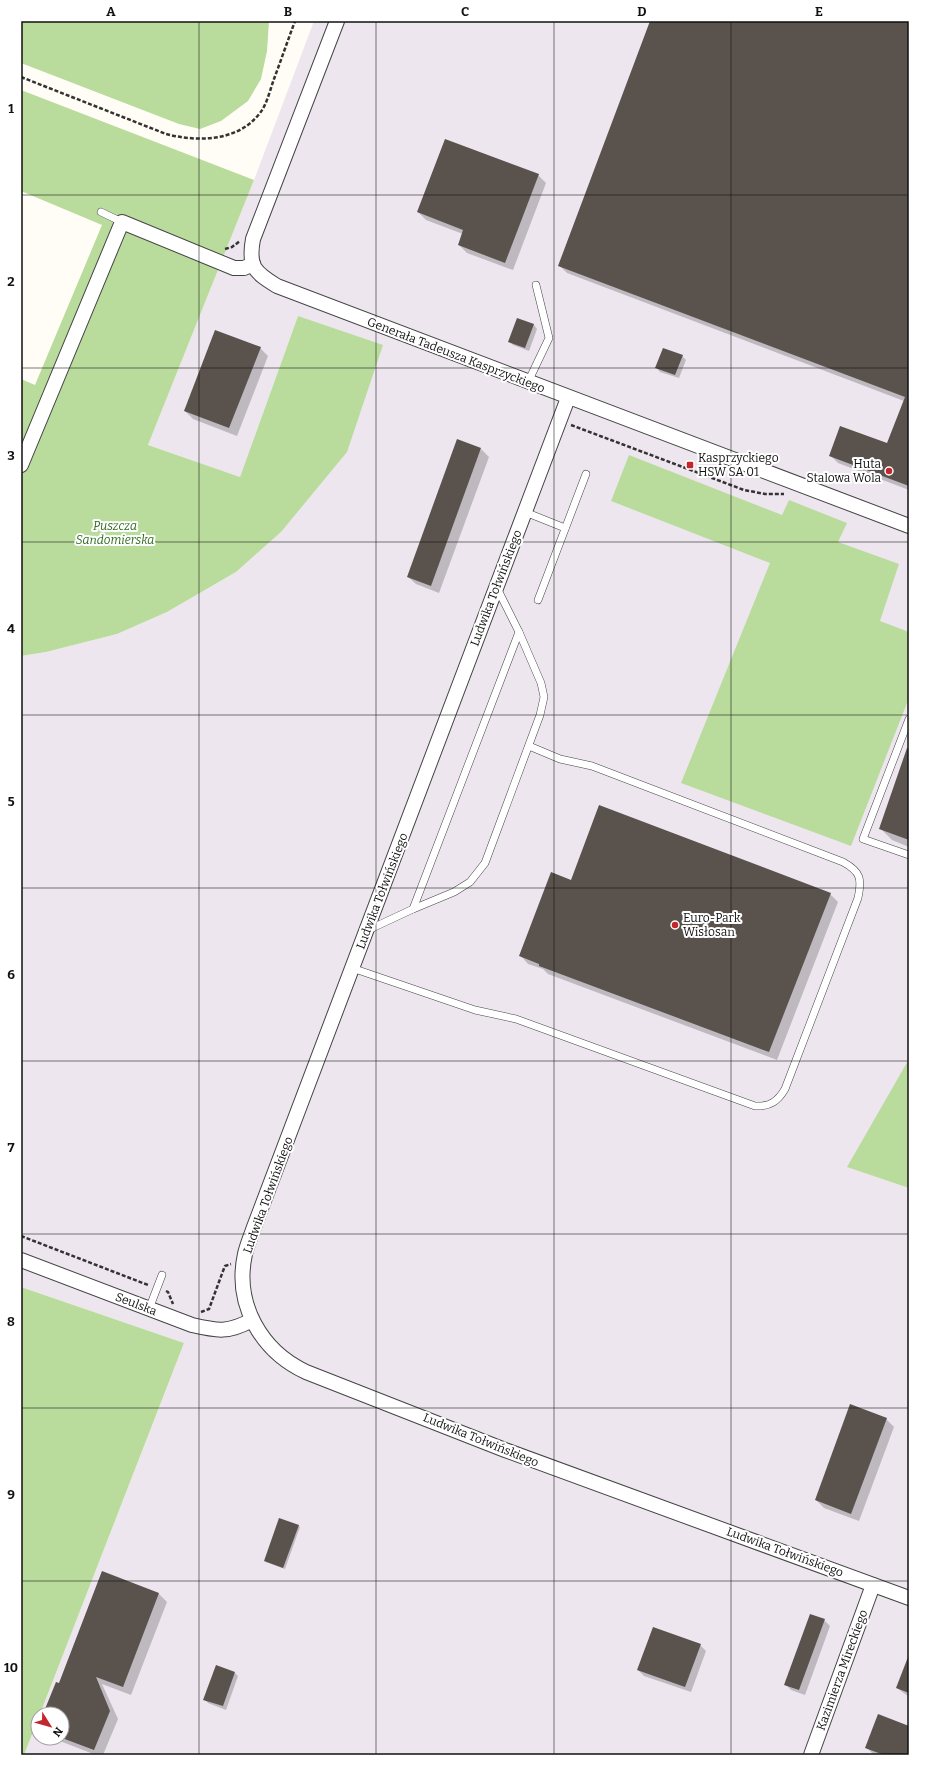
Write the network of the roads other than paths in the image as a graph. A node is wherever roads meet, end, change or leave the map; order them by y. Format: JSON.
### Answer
{"nodes":[{"id":1,"x":337,"y":21,"type":"edge"},
{"id":2,"x":101,"y":212,"type":"dead end"},
{"id":3,"x":122,"y":222,"type":"junction"},
{"id":4,"x":253,"y":264,"type":"junction"},
{"id":5,"x":536,"y":284,"type":"dead end"},
{"id":6,"x":528,"y":382,"type":"junction"},
{"id":7,"x":568,"y":398,"type":"junction"},
{"id":8,"x":21,"y":465,"type":"edge"},
{"id":9,"x":586,"y":474,"type":"dead end"},
{"id":10,"x":525,"y":512,"type":"junction"},
{"id":11,"x":909,"y":526,"type":"edge"},
{"id":12,"x":565,"y":528,"type":"junction"},
{"id":13,"x":497,"y":588,"type":"junction"},
{"id":14,"x":538,"y":600,"type":"dead end"},
{"id":15,"x":519,"y":632,"type":"junction"},
{"id":16,"x":909,"y":719,"type":"edge"},
{"id":17,"x":529,"y":746,"type":"junction"},
{"id":18,"x":909,"y":855,"type":"edge"},
{"id":19,"x":413,"y":909,"type":"junction"},
{"id":20,"x":367,"y":930,"type":"junction"},
{"id":21,"x":352,"y":968,"type":"junction"},
{"id":22,"x":21,"y":1260,"type":"edge"},
{"id":23,"x":162,"y":1275,"type":"dead end"},
{"id":24,"x":149,"y":1309,"type":"junction"},
{"id":25,"x":252,"y":1320,"type":"junction"},
{"id":26,"x":873,"y":1585,"type":"junction"},
{"id":27,"x":909,"y":1598,"type":"edge"},
{"id":28,"x":811,"y":1755,"type":"edge"}],
"edges":[{"from":1,"to":4,"type":"street"},
{"from":2,"to":3,"type":"lane"},
{"from":3,"to":4,"type":"street"},
{"from":3,"to":8,"type":"street"},
{"from":4,"to":6,"type":"street","name":"Generała Tadeusza Kasprzyckiego"},
{"from":5,"to":6,"type":"lane"},
{"from":6,"to":7,"type":"street","name":"Generała Tadeusza Kasprzyckiego"},
{"from":7,"to":10,"type":"street","name":"Ludwika Tołwińskiego"},
{"from":7,"to":11,"type":"street","name":"Generała Tadeusza Kasprzyckiego"},
{"from":9,"to":12,"type":"lane"},
{"from":10,"to":12,"type":"lane"},
{"from":10,"to":13,"type":"street","name":"Ludwika Tołwińskiego"},
{"from":12,"to":14,"type":"lane"},
{"from":13,"to":15,"type":"lane"},
{"from":13,"to":20,"type":"street","name":"Ludwika Tołwińskiego"},
{"from":15,"to":17,"type":"lane"},
{"from":15,"to":19,"type":"lane"},
{"from":16,"to":18,"type":"lane"},
{"from":17,"to":19,"type":"lane"},
{"from":17,"to":21,"type":"lane"},
{"from":19,"to":20,"type":"lane"},
{"from":20,"to":21,"type":"street","name":"Ludwika Tołwińskiego"},
{"from":21,"to":25,"type":"street","name":"Ludwika Tołwińskiego"},
{"from":22,"to":24,"type":"street","name":"Seulska"},
{"from":23,"to":24,"type":"lane"},
{"from":24,"to":25,"type":"street","name":"Seulska"},
{"from":25,"to":26,"type":"street","name":"Ludwika Tołwińskiego"},
{"from":26,"to":27,"type":"street","name":"Ludwika Tołwińskiego"},
{"from":26,"to":28,"type":"street","name":"Kazimierza Mireckiego"}]}
